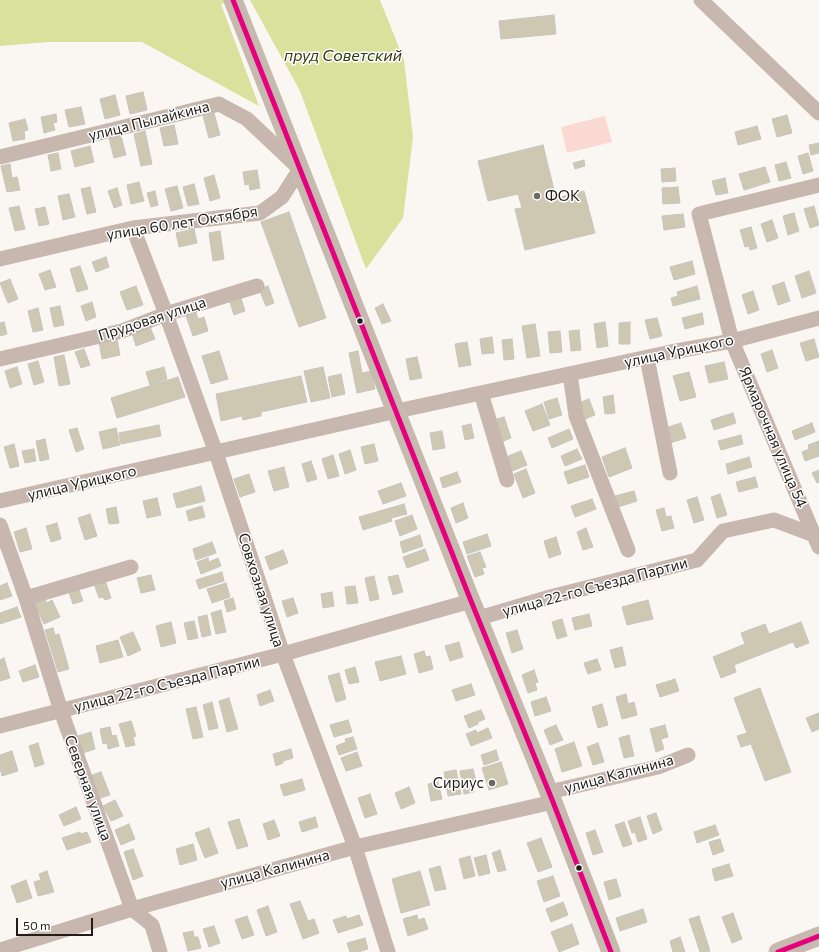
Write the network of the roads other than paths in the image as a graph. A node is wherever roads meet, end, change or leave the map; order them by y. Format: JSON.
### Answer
{"nodes":[{"id":1,"x":701,"y":0,"type":"edge"},
{"id":2,"x":234,"y":3,"type":"edge"},
{"id":3,"x":819,"y":113,"type":"edge"},
{"id":4,"x":0,"y":157,"type":"edge"},
{"id":5,"x":300,"y":169,"type":"junction"},
{"id":6,"x":819,"y":185,"type":"edge"},
{"id":7,"x":133,"y":228,"type":"junction"},
{"id":8,"x":0,"y":259,"type":"edge"},
{"id":9,"x":257,"y":286,"type":"dead end"},
{"id":10,"x":166,"y":314,"type":"junction"},
{"id":11,"x":819,"y":318,"type":"edge"},
{"id":12,"x":732,"y":341,"type":"junction"},
{"id":13,"x":647,"y":358,"type":"junction"},
{"id":14,"x":0,"y":359,"type":"edge"},
{"id":15,"x":570,"y":374,"type":"junction"},
{"id":16,"x":481,"y":393,"type":"junction"},
{"id":17,"x":397,"y":411,"type":"junction"},
{"id":18,"x":216,"y":453,"type":"junction"},
{"id":19,"x":670,"y":473,"type":"dead end"},
{"id":20,"x":507,"y":480,"type":"dead end"},
{"id":21,"x":0,"y":501,"type":"edge"},
{"id":22,"x":0,"y":525,"type":"edge"},
{"id":23,"x":816,"y":541,"type":"edge"},
{"id":24,"x":628,"y":550,"type":"dead end"},
{"id":25,"x":132,"y":567,"type":"dead end"},
{"id":26,"x":26,"y":598,"type":"junction"},
{"id":27,"x":471,"y":601,"type":"junction"},
{"id":28,"x":479,"y":618,"type":"junction"},
{"id":29,"x":283,"y":654,"type":"junction"},
{"id":30,"x":61,"y":711,"type":"junction"},
{"id":31,"x":0,"y":726,"type":"edge"},
{"id":32,"x":688,"y":755,"type":"dead end"},
{"id":33,"x":551,"y":797,"type":"junction"},
{"id":34,"x":355,"y":847,"type":"junction"},
{"id":35,"x":132,"y":909,"type":"junction"},
{"id":36,"x":819,"y":936,"type":"edge"},
{"id":37,"x":0,"y":950,"type":"edge"},
{"id":38,"x":160,"y":952,"type":"edge"},
{"id":39,"x":388,"y":952,"type":"edge"},
{"id":40,"x":611,"y":952,"type":"edge"},
{"id":41,"x":780,"y":952,"type":"edge"}],
"edges":[{"from":1,"to":3,"type":"street"},
{"from":2,"to":5,"type":"main road"},
{"from":4,"to":5,"type":"street","name":"улица Пылайкина"},
{"from":5,"to":7,"type":"street","name":"улица 60 лет Октября"},
{"from":5,"to":17,"type":"main road"},
{"from":6,"to":12,"type":"street","name":"Ярмарочная улица 54"},
{"from":7,"to":8,"type":"street","name":"улица 60 лет Октября"},
{"from":7,"to":10,"type":"street","name":"Совхозная улица"},
{"from":9,"to":10,"type":"street","name":"Прудовая улица"},
{"from":10,"to":14,"type":"street","name":"Прудовая улица"},
{"from":10,"to":18,"type":"street","name":"Совхозная улица"},
{"from":11,"to":12,"type":"street","name":"улица Урицкого"},
{"from":12,"to":13,"type":"street","name":"улица Урицкого"},
{"from":12,"to":23,"type":"street","name":"Ярмарочная улица 54"},
{"from":13,"to":15,"type":"street","name":"улица Урицкого"},
{"from":13,"to":19,"type":"street"},
{"from":15,"to":16,"type":"street","name":"улица Урицкого"},
{"from":15,"to":24,"type":"street"},
{"from":16,"to":17,"type":"street","name":"улица Урицкого"},
{"from":16,"to":20,"type":"street"},
{"from":17,"to":18,"type":"street","name":"улица Урицкого"},
{"from":17,"to":27,"type":"main road"},
{"from":18,"to":21,"type":"street","name":"улица Урицкого"},
{"from":18,"to":29,"type":"street","name":"Совхозная улица"},
{"from":22,"to":26,"type":"street","name":"Северная улица"},
{"from":23,"to":28,"type":"street","name":"улица 22-го Съезда Партии"},
{"from":25,"to":26,"type":"street"},
{"from":26,"to":30,"type":"street","name":"Северная улица"},
{"from":27,"to":28,"type":"main road"},
{"from":27,"to":29,"type":"street","name":"улица 22-го Съезда Партии"},
{"from":28,"to":33,"type":"main road"},
{"from":29,"to":30,"type":"street","name":"улица 22-го Съезда Партии"},
{"from":29,"to":34,"type":"street","name":"Совхозная улица"},
{"from":30,"to":31,"type":"street","name":"улица 22-го Съезда Партии"},
{"from":30,"to":35,"type":"street","name":"Северная улица"},
{"from":32,"to":33,"type":"street","name":"улица Калинина"},
{"from":33,"to":34,"type":"street","name":"улица Калинина"},
{"from":33,"to":40,"type":"main road"},
{"from":34,"to":35,"type":"street","name":"улица Калинина"},
{"from":34,"to":39,"type":"street","name":"Совхозная улица"},
{"from":35,"to":37,"type":"street","name":"улица Калинина"},
{"from":35,"to":38,"type":"street"},
{"from":36,"to":41,"type":"main road"}]}
